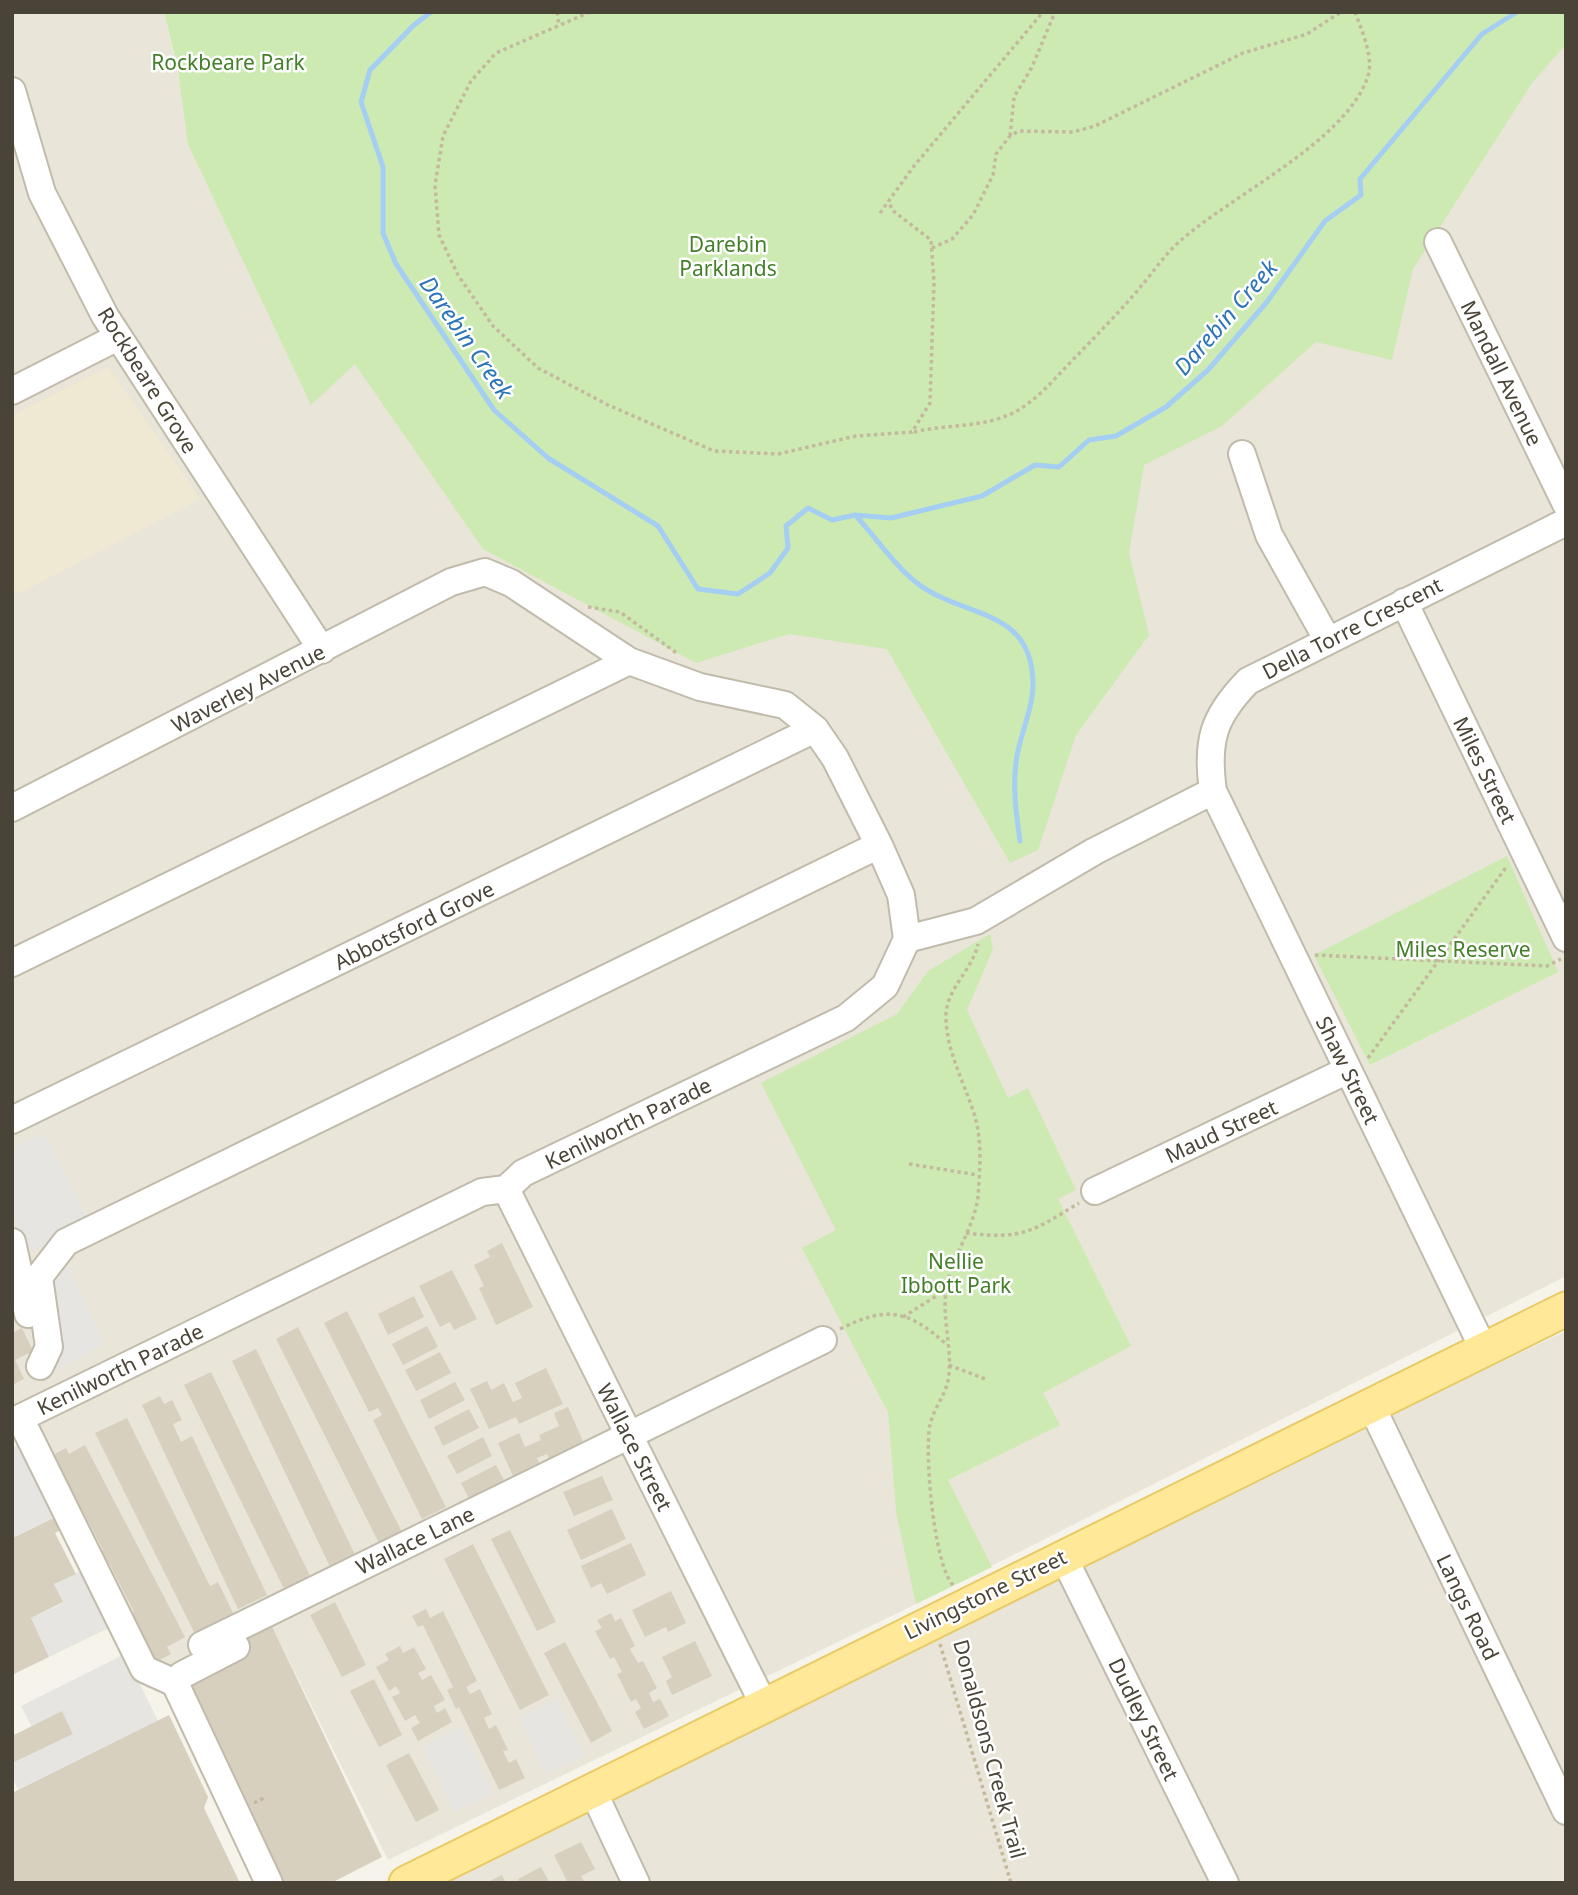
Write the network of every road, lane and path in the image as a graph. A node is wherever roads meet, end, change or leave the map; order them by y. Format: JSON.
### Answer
{"nodes":[{"id":1,"x":556,"y":12,"type":"edge"},
{"id":2,"x":590,"y":12,"type":"edge"},
{"id":3,"x":1043,"y":12,"type":"edge"},
{"id":4,"x":1055,"y":12,"type":"edge"},
{"id":5,"x":1341,"y":12,"type":"edge"},
{"id":6,"x":1355,"y":12,"type":"edge"},
{"id":7,"x":559,"y":25,"type":"junction"},
{"id":8,"x":12,"y":91,"type":"edge"},
{"id":9,"x":1010,"y":136,"type":"junction"},
{"id":10,"x":889,"y":201,"type":"junction"},
{"id":11,"x":880,"y":213,"type":"dead end"},
{"id":12,"x":1438,"y":242,"type":"dead end"},
{"id":13,"x":932,"y":248,"type":"junction"},
{"id":14,"x":118,"y":337,"type":"junction"},
{"id":15,"x":12,"y":391,"type":"edge"},
{"id":16,"x":912,"y":432,"type":"junction"},
{"id":17,"x":1242,"y":454,"type":"dead end"},
{"id":18,"x":1566,"y":504,"type":"edge"},
{"id":19,"x":1566,"y":523,"type":"edge"},
{"id":20,"x":1404,"y":602,"type":"junction"},
{"id":21,"x":1327,"y":639,"type":"junction"},
{"id":22,"x":322,"y":650,"type":"junction"},
{"id":23,"x":629,"y":661,"type":"junction"},
{"id":24,"x":816,"y":729,"type":"junction"},
{"id":25,"x":1213,"y":791,"type":"junction"},
{"id":26,"x":12,"y":808,"type":"edge"},
{"id":27,"x":879,"y":845,"type":"junction"},
{"id":28,"x":1508,"y":864,"type":"dead end"},
{"id":29,"x":976,"y":921,"type":"junction"},
{"id":30,"x":1566,"y":938,"type":"edge"},
{"id":31,"x":906,"y":939,"type":"junction"},
{"id":32,"x":1314,"y":954,"type":"dead end"},
{"id":33,"x":1566,"y":956,"type":"edge"},
{"id":34,"x":1437,"y":962,"type":"junction"},
{"id":35,"x":12,"y":963,"type":"edge"},
{"id":36,"x":1357,"y":1066,"type":"junction"},
{"id":37,"x":12,"y":1120,"type":"edge"},
{"id":38,"x":909,"y":1164,"type":"dead end"},
{"id":39,"x":978,"y":1175,"type":"junction"},
{"id":40,"x":506,"y":1189,"type":"junction"},
{"id":41,"x":1095,"y":1191,"type":"joint"},
{"id":42,"x":965,"y":1233,"type":"junction"},
{"id":43,"x":12,"y":1242,"type":"edge"},
{"id":44,"x":947,"y":1288,"type":"junction"},
{"id":45,"x":1566,"y":1309,"type":"edge"},
{"id":46,"x":903,"y":1317,"type":"junction"},
{"id":47,"x":823,"y":1340,"type":"joint"},
{"id":48,"x":947,"y":1345,"type":"junction"},
{"id":49,"x":1483,"y":1348,"type":"junction"},
{"id":50,"x":949,"y":1365,"type":"junction"},
{"id":51,"x":40,"y":1366,"type":"junction"},
{"id":52,"x":985,"y":1379,"type":"dead end"},
{"id":53,"x":1370,"y":1403,"type":"junction"},
{"id":54,"x":48,"y":1404,"type":"junction"},
{"id":55,"x":16,"y":1420,"type":"edge"},
{"id":56,"x":629,"y":1435,"type":"junction"},
{"id":57,"x":1063,"y":1556,"type":"junction"},
{"id":58,"x":965,"y":1604,"type":"junction"},
{"id":59,"x":939,"y":1638,"type":"dead end"},
{"id":60,"x":244,"y":1643,"type":"dead end"},
{"id":61,"x":151,"y":1671,"type":"junction"},
{"id":62,"x":174,"y":1683,"type":"junction"},
{"id":63,"x":764,"y":1705,"type":"junction"},
{"id":64,"x":593,"y":1791,"type":"junction"},
{"id":65,"x":1566,"y":1811,"type":"edge"},
{"id":66,"x":270,"y":1883,"type":"edge"},
{"id":67,"x":406,"y":1883,"type":"edge"},
{"id":68,"x":636,"y":1883,"type":"edge"},
{"id":69,"x":1011,"y":1883,"type":"edge"},
{"id":70,"x":1225,"y":1883,"type":"edge"}],
"edges":[{"from":1,"to":7,"type":"path"},
{"from":2,"to":7,"type":"path"},
{"from":3,"to":10,"type":"path"},
{"from":4,"to":9,"type":"path"},
{"from":5,"to":9,"type":"path"},
{"from":6,"to":16,"type":"path"},
{"from":7,"to":16,"type":"path"},
{"from":8,"to":14,"type":"street","name":"Rockbeare Grove"},
{"from":9,"to":13,"type":"path"},
{"from":10,"to":11,"type":"path"},
{"from":10,"to":13,"type":"path"},
{"from":12,"to":18,"type":"street","name":"Mandall Avenue"},
{"from":13,"to":16,"type":"path"},
{"from":14,"to":15,"type":"street"},
{"from":14,"to":22,"type":"street","name":"Rockbeare Grove"},
{"from":17,"to":21,"type":"street"},
{"from":19,"to":20,"type":"street","name":"Della Torre Crescent"},
{"from":20,"to":21,"type":"street","name":"Della Torre Crescent"},
{"from":20,"to":30,"type":"street","name":"Miles Street"},
{"from":21,"to":25,"type":"street","name":"Della Torre Crescent"},
{"from":22,"to":23,"type":"street","name":"Waverley Avenue"},
{"from":22,"to":26,"type":"street","name":"Waverley Avenue"},
{"from":23,"to":24,"type":"street"},
{"from":23,"to":35,"type":"street"},
{"from":24,"to":27,"type":"street"},
{"from":24,"to":37,"type":"street","name":"Abbotsford Grove"},
{"from":25,"to":29,"type":"street"},
{"from":25,"to":36,"type":"street","name":"Shaw Street"},
{"from":27,"to":31,"type":"street"},
{"from":27,"to":51,"type":"street"},
{"from":28,"to":34,"type":"path"},
{"from":29,"to":31,"type":"street"},
{"from":29,"to":39,"type":"path"},
{"from":31,"to":40,"type":"street","name":"Kenilworth Parade"},
{"from":32,"to":34,"type":"path"},
{"from":33,"to":34,"type":"path"},
{"from":34,"to":36,"type":"path"},
{"from":36,"to":41,"type":"street","name":"Maud Street"},
{"from":36,"to":49,"type":"street","name":"Shaw Street"},
{"from":38,"to":39,"type":"path"},
{"from":39,"to":42,"type":"path"},
{"from":40,"to":54,"type":"street","name":"Kenilworth Parade"},
{"from":40,"to":56,"type":"street","name":"Wallace Street"},
{"from":41,"to":42,"type":"path"},
{"from":42,"to":44,"type":"path"},
{"from":43,"to":51,"type":"street"},
{"from":44,"to":46,"type":"path"},
{"from":44,"to":48,"type":"path"},
{"from":45,"to":49,"type":"main road","name":"Livingstone Street"},
{"from":46,"to":47,"type":"path"},
{"from":46,"to":48,"type":"path"},
{"from":47,"to":56,"type":"street","name":"Wallace Lane"},
{"from":48,"to":50,"type":"path"},
{"from":49,"to":53,"type":"main road","name":"Livingstone Street"},
{"from":50,"to":52,"type":"path"},
{"from":50,"to":58,"type":"path"},
{"from":51,"to":54,"type":"street"},
{"from":53,"to":57,"type":"main road","name":"Livingstone Street"},
{"from":53,"to":65,"type":"street","name":"Langs Road"},
{"from":54,"to":55,"type":"street","name":"Kenilworth Parade"},
{"from":55,"to":61,"type":"street"},
{"from":56,"to":61,"type":"street","name":"Wallace Lane"},
{"from":56,"to":63,"type":"street","name":"Wallace Street"},
{"from":57,"to":58,"type":"main road","name":"Livingstone Street"},
{"from":57,"to":70,"type":"street","name":"Dudley Street"},
{"from":58,"to":63,"type":"main road","name":"Livingstone Street"},
{"from":59,"to":69,"type":"path","name":"Donaldsons Creek Trail"},
{"from":60,"to":62,"type":"street"},
{"from":61,"to":62,"type":"street"},
{"from":62,"to":66,"type":"street"},
{"from":63,"to":64,"type":"main road","name":"Livingstone Street"},
{"from":64,"to":67,"type":"main road","name":"Livingstone Street"},
{"from":64,"to":68,"type":"street"}]}
